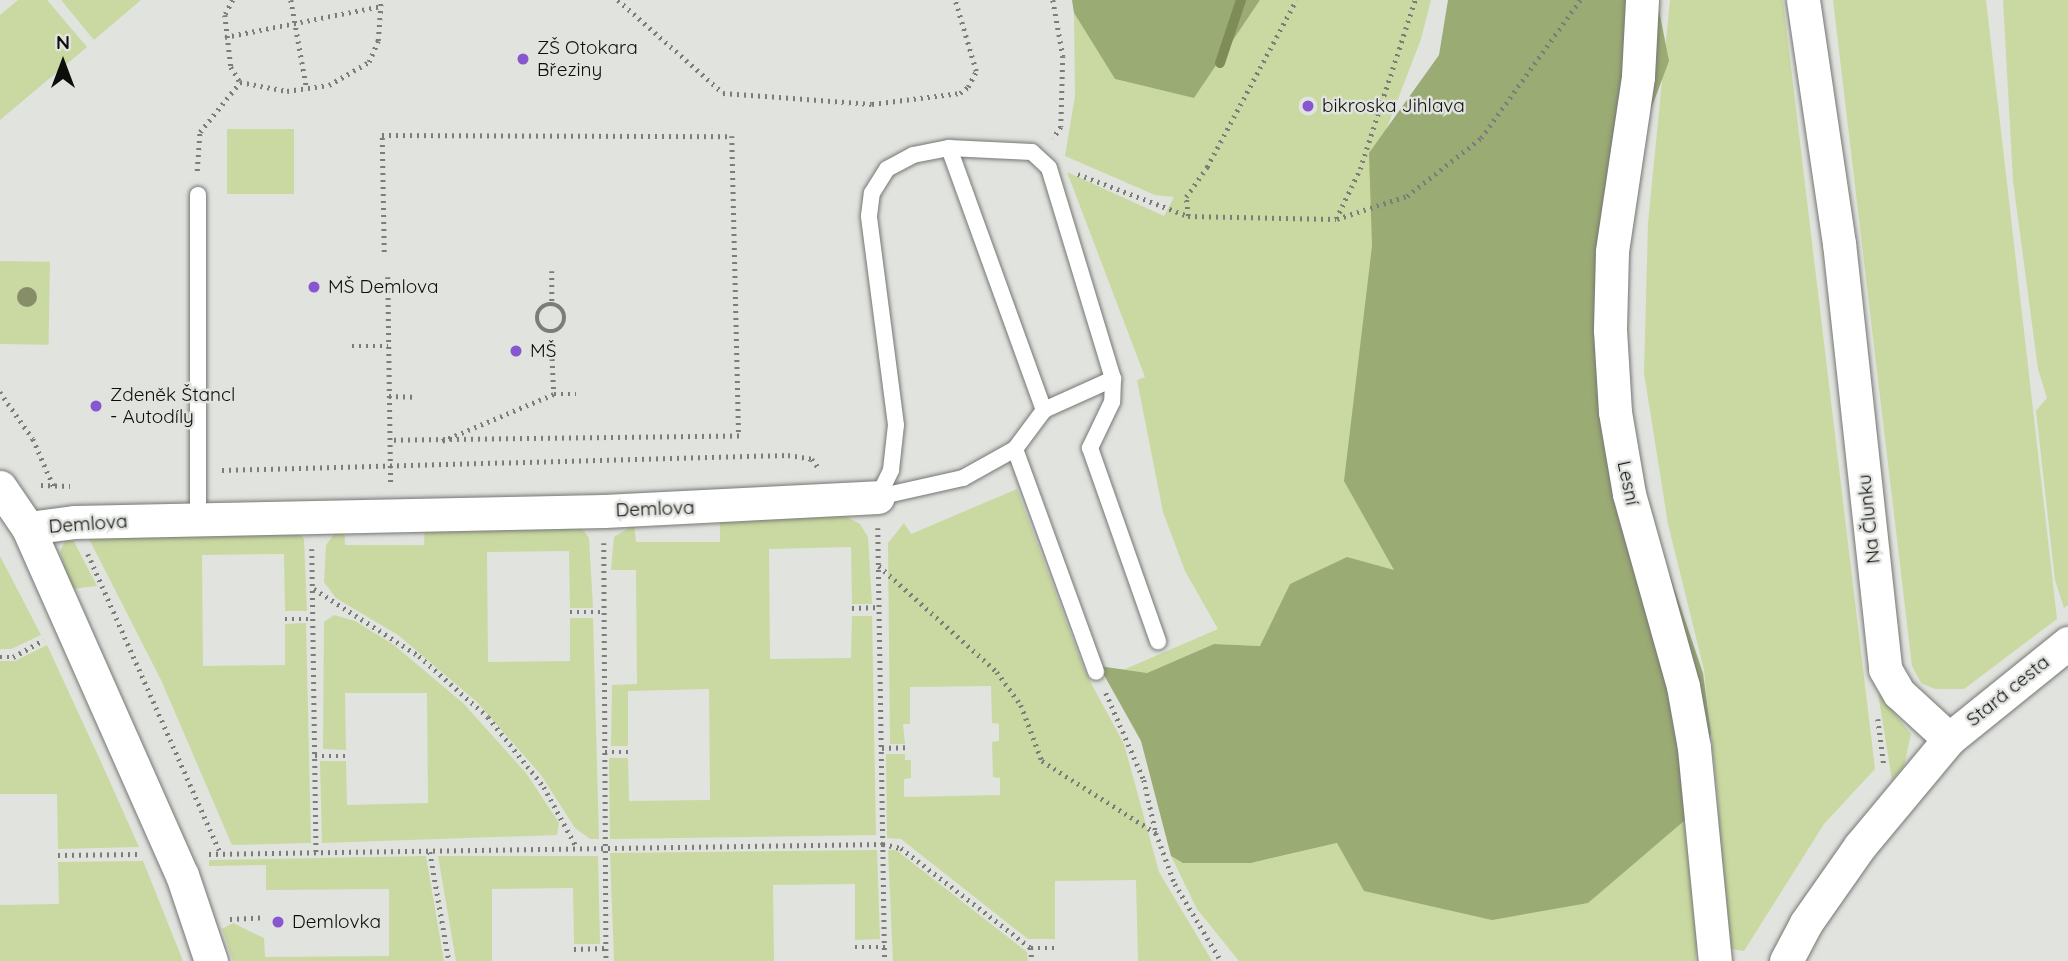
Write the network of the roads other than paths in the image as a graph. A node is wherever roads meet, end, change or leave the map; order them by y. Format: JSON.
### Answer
{"nodes":[{"id":1,"x":1642,"y":0,"type":"edge"},
{"id":2,"x":1803,"y":0,"type":"edge"},
{"id":3,"x":949,"y":148,"type":"junction"},
{"id":4,"x":198,"y":195,"type":"road end"},
{"id":5,"x":1113,"y":379,"type":"junction"},
{"id":6,"x":1044,"y":410,"type":"junction"},
{"id":7,"x":1015,"y":449,"type":"junction"},
{"id":8,"x":0,"y":487,"type":"edge"},
{"id":9,"x":878,"y":497,"type":"junction"},
{"id":10,"x":198,"y":519,"type":"junction"},
{"id":11,"x":28,"y":528,"type":"junction"},
{"id":12,"x":1157,"y":641,"type":"dead end"},
{"id":13,"x":2068,"y":643,"type":"edge"},
{"id":14,"x":1096,"y":672,"type":"road end"},
{"id":15,"x":1949,"y":739,"type":"junction"},
{"id":16,"x":211,"y":961,"type":"edge"},
{"id":17,"x":1715,"y":961,"type":"edge"},
{"id":18,"x":1786,"y":961,"type":"edge"}],
"edges":[{"from":1,"to":17,"type":"street","name":"Lesní"},
{"from":2,"to":15,"type":"street","name":"Na Člunku"},
{"from":3,"to":5,"type":"lane"},
{"from":3,"to":6,"type":"lane"},
{"from":3,"to":9,"type":"lane"},
{"from":4,"to":10,"type":"lane"},
{"from":5,"to":6,"type":"lane"},
{"from":5,"to":12,"type":"lane"},
{"from":6,"to":7,"type":"lane"},
{"from":7,"to":9,"type":"lane"},
{"from":7,"to":14,"type":"lane"},
{"from":8,"to":11,"type":"street","name":"Demlova"},
{"from":9,"to":10,"type":"street","name":"Demlova"},
{"from":10,"to":11,"type":"street","name":"Demlova"},
{"from":11,"to":16,"type":"street","name":"Demlova"},
{"from":13,"to":15,"type":"street","name":"Stará cesta"},
{"from":15,"to":18,"type":"street"}]}
